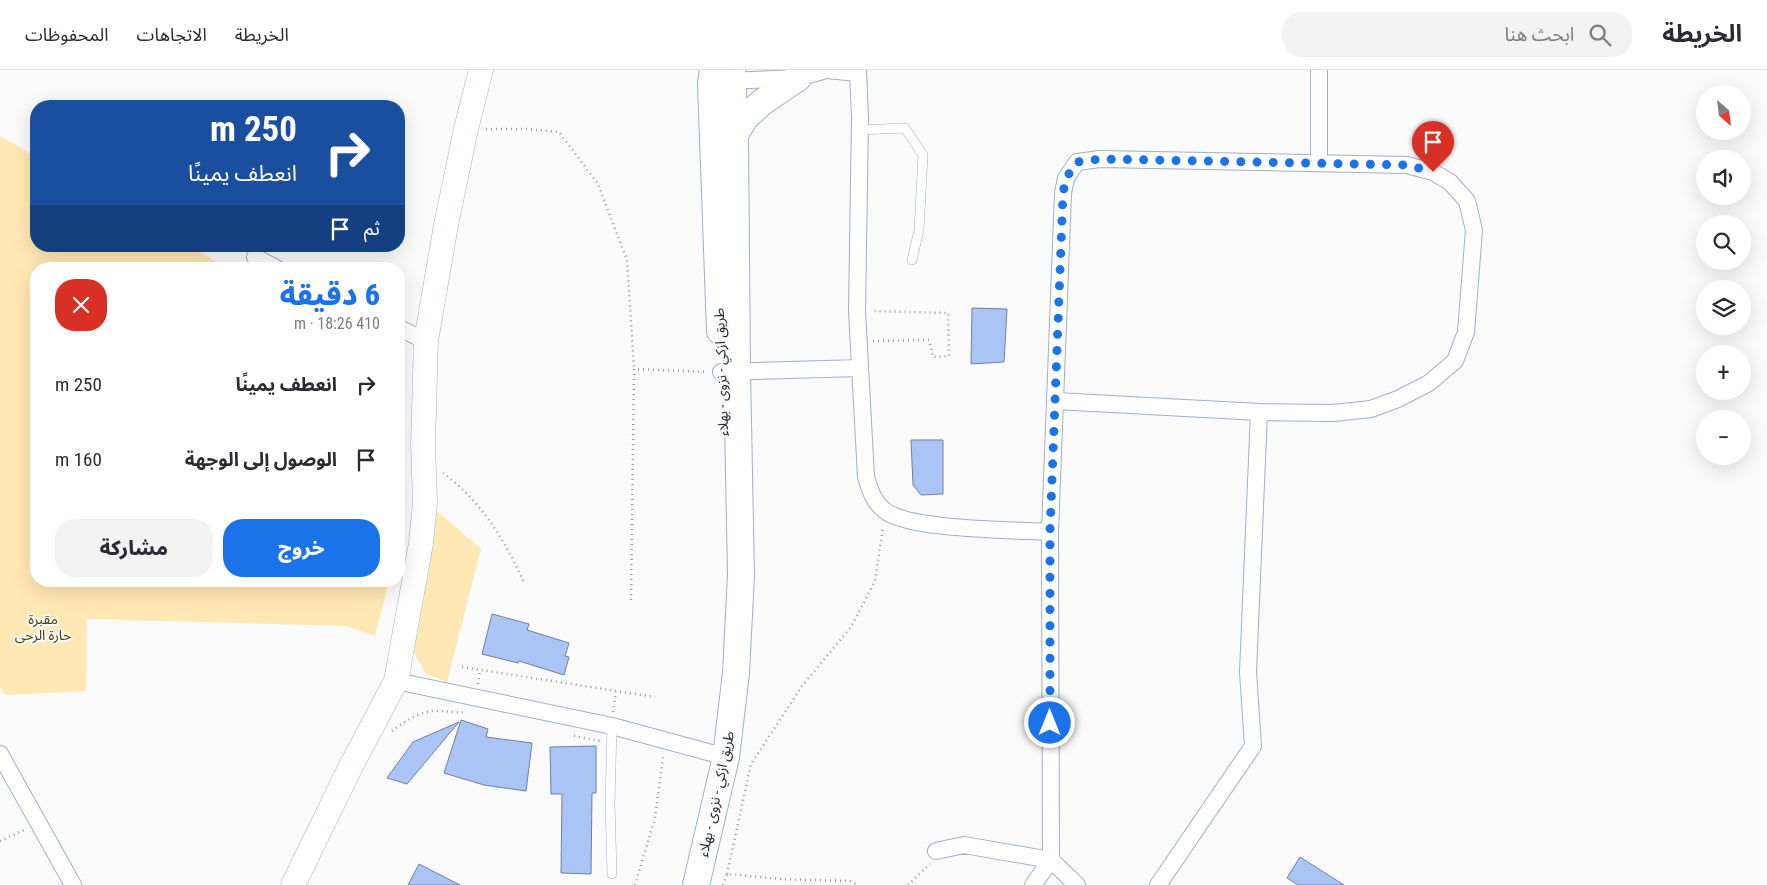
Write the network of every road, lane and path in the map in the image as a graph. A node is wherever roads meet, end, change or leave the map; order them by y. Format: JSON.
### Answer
{"nodes":[{"id":1,"x":481,"y":70,"type":"edge"},
{"id":2,"x":826,"y":70,"type":"edge"},
{"id":3,"x":1319,"y":70,"type":"edge"},
{"id":4,"x":858,"y":71,"type":"edge"},
{"id":5,"x":722,"y":76,"type":"edge"},
{"id":6,"x":798,"y":78,"type":"junction"},
{"id":7,"x":466,"y":129,"type":"junction"},
{"id":8,"x":860,"y":130,"type":"junction"},
{"id":9,"x":735,"y":135,"type":"junction"},
{"id":10,"x":1320,"y":163,"type":"junction"},
{"id":11,"x":255,"y":257,"type":"dead end"},
{"id":12,"x":912,"y":260,"type":"dead end"},
{"id":13,"x":265,"y":262,"type":"edge"},
{"id":14,"x":857,"y":311,"type":"junction"},
{"id":15,"x":405,"y":331,"type":"edge"},
{"id":16,"x":426,"y":341,"type":"junction"},
{"id":17,"x":859,"y":342,"type":"junction"},
{"id":18,"x":860,"y":368,"type":"junction"},
{"id":19,"x":634,"y":369,"type":"junction"},
{"id":20,"x":729,"y":372,"type":"junction"},
{"id":21,"x":1056,"y":401,"type":"junction"},
{"id":22,"x":1259,"y":412,"type":"junction"},
{"id":23,"x":424,"y":460,"type":"junction"},
{"id":24,"x":885,"y":512,"type":"junction"},
{"id":25,"x":1050,"y":532,"type":"junction"},
{"id":26,"x":524,"y":583,"type":"dead end"},
{"id":27,"x":631,"y":600,"type":"dead end"},
{"id":28,"x":462,"y":667,"type":"dead end"},
{"id":29,"x":396,"y":681,"type":"junction"},
{"id":30,"x":655,"y":697,"type":"dead end"},
{"id":31,"x":466,"y":712,"type":"dead end"},
{"id":32,"x":612,"y":726,"type":"junction"},
{"id":33,"x":390,"y":733,"type":"dead end"},
{"id":34,"x":574,"y":736,"type":"dead end"},
{"id":35,"x":611,"y":744,"type":"junction"},
{"id":36,"x":0,"y":754,"type":"edge"},
{"id":37,"x":726,"y":757,"type":"junction"},
{"id":38,"x":662,"y":762,"type":"dead end"},
{"id":39,"x":39,"y":823,"type":"junction"},
{"id":40,"x":0,"y":840,"type":"edge"},
{"id":41,"x":936,"y":851,"type":"joint"},
{"id":42,"x":1051,"y":860,"type":"junction"},
{"id":43,"x":612,"y":874,"type":"dead end"},
{"id":44,"x":727,"y":874,"type":"junction"},
{"id":45,"x":73,"y":885,"type":"edge"},
{"id":46,"x":293,"y":885,"type":"edge"},
{"id":47,"x":635,"y":885,"type":"edge"},
{"id":48,"x":696,"y":885,"type":"edge"},
{"id":49,"x":723,"y":885,"type":"edge"},
{"id":50,"x":858,"y":885,"type":"edge"},
{"id":51,"x":908,"y":885,"type":"edge"},
{"id":52,"x":1033,"y":885,"type":"edge"},
{"id":53,"x":1077,"y":885,"type":"edge"},
{"id":54,"x":1158,"y":885,"type":"edge"}],
"edges":[{"from":1,"to":7,"type":"street"},
{"from":2,"to":4,"type":"street"},
{"from":2,"to":6,"type":"street"},
{"from":3,"to":10,"type":"street"},
{"from":4,"to":8,"type":"street"},
{"from":5,"to":6,"type":"street"},
{"from":5,"to":9,"type":"main road","name":"طريق ازكي - نزوى - بهلاء"},
{"from":5,"to":20,"type":"main road","name":"طريق ازكي - نزوى - بهلاء"},
{"from":6,"to":9,"type":"main road"},
{"from":7,"to":16,"type":"street"},
{"from":7,"to":19,"type":"path"},
{"from":8,"to":12,"type":"lane"},
{"from":8,"to":14,"type":"street"},
{"from":9,"to":20,"type":"main road","name":"طريق ازكي - نزوى - بهلاء"},
{"from":10,"to":21,"type":"street"},
{"from":10,"to":22,"type":"street"},
{"from":11,"to":13,"type":"street"},
{"from":14,"to":17,"type":"street"},
{"from":14,"to":17,"type":"path"},
{"from":15,"to":16,"type":"street"},
{"from":16,"to":23,"type":"street"},
{"from":17,"to":18,"type":"street"},
{"from":18,"to":20,"type":"street"},
{"from":18,"to":24,"type":"street"},
{"from":19,"to":20,"type":"path"},
{"from":19,"to":27,"type":"path"},
{"from":20,"to":37,"type":"main road","name":"طريق ازكي - نزوى - بهلاء"},
{"from":21,"to":22,"type":"street"},
{"from":21,"to":25,"type":"street"},
{"from":22,"to":54,"type":"street"},
{"from":23,"to":26,"type":"path"},
{"from":23,"to":29,"type":"street"},
{"from":24,"to":25,"type":"street"},
{"from":24,"to":44,"type":"path"},
{"from":25,"to":42,"type":"street"},
{"from":28,"to":30,"type":"path"},
{"from":29,"to":32,"type":"street"},
{"from":29,"to":46,"type":"street"},
{"from":31,"to":33,"type":"path"},
{"from":32,"to":35,"type":"lane"},
{"from":32,"to":37,"type":"street"},
{"from":34,"to":35,"type":"path"},
{"from":35,"to":43,"type":"lane"},
{"from":36,"to":39,"type":"street"},
{"from":37,"to":48,"type":"main road","name":"طريق ازكي - نزوى - بهلاء"},
{"from":38,"to":47,"type":"path"},
{"from":39,"to":40,"type":"path"},
{"from":39,"to":45,"type":"street"},
{"from":41,"to":42,"type":"street"},
{"from":41,"to":51,"type":"path"},
{"from":42,"to":52,"type":"street"},
{"from":42,"to":53,"type":"street"},
{"from":44,"to":49,"type":"path"},
{"from":44,"to":50,"type":"path"}]}
